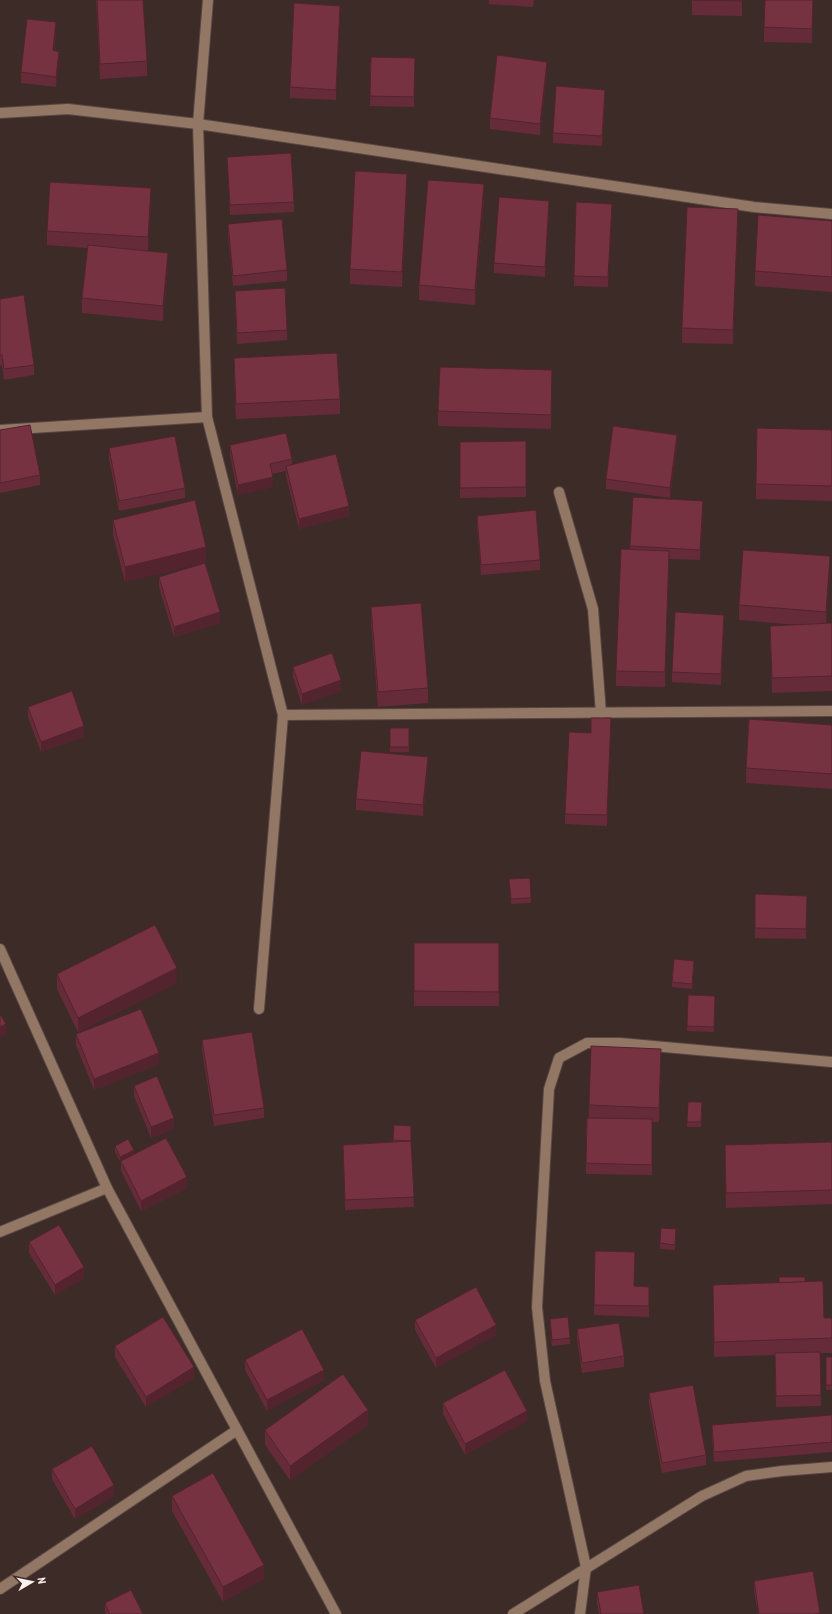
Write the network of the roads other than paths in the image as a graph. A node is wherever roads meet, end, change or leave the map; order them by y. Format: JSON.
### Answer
{"nodes":[{"id":1,"x":208,"y":0,"type":"edge"},
{"id":2,"x":0,"y":113,"type":"edge"},
{"id":3,"x":198,"y":124,"type":"junction"},
{"id":4,"x":832,"y":214,"type":"edge"},
{"id":5,"x":207,"y":417,"type":"junction"},
{"id":6,"x":0,"y":430,"type":"edge"},
{"id":7,"x":560,"y":492,"type":"dead end"},
{"id":8,"x":832,"y":711,"type":"edge"},
{"id":9,"x":601,"y":713,"type":"junction"},
{"id":10,"x":283,"y":715,"type":"junction"},
{"id":11,"x":0,"y":949,"type":"edge"},
{"id":12,"x":258,"y":1009,"type":"dead end"},
{"id":13,"x":832,"y":1062,"type":"edge"},
{"id":14,"x":107,"y":1188,"type":"junction"},
{"id":15,"x":0,"y":1232,"type":"edge"},
{"id":16,"x":237,"y":1430,"type":"junction"},
{"id":17,"x":832,"y":1467,"type":"edge"},
{"id":18,"x":586,"y":1568,"type":"junction"},
{"id":19,"x":0,"y":1589,"type":"edge"},
{"id":20,"x":336,"y":1614,"type":"edge"},
{"id":21,"x":513,"y":1614,"type":"edge"},
{"id":22,"x":580,"y":1614,"type":"edge"}],
"edges":[{"from":1,"to":3,"type":"street"},
{"from":2,"to":3,"type":"street"},
{"from":3,"to":4,"type":"street"},
{"from":3,"to":5,"type":"street"},
{"from":5,"to":6,"type":"street"},
{"from":5,"to":10,"type":"street"},
{"from":7,"to":9,"type":"street"},
{"from":8,"to":9,"type":"street"},
{"from":9,"to":10,"type":"street"},
{"from":10,"to":12,"type":"street"},
{"from":11,"to":14,"type":"street"},
{"from":13,"to":18,"type":"street"},
{"from":14,"to":15,"type":"street"},
{"from":14,"to":16,"type":"street"},
{"from":16,"to":19,"type":"street"},
{"from":16,"to":20,"type":"street"},
{"from":17,"to":18,"type":"street"},
{"from":18,"to":21,"type":"street"},
{"from":18,"to":22,"type":"street"}]}
